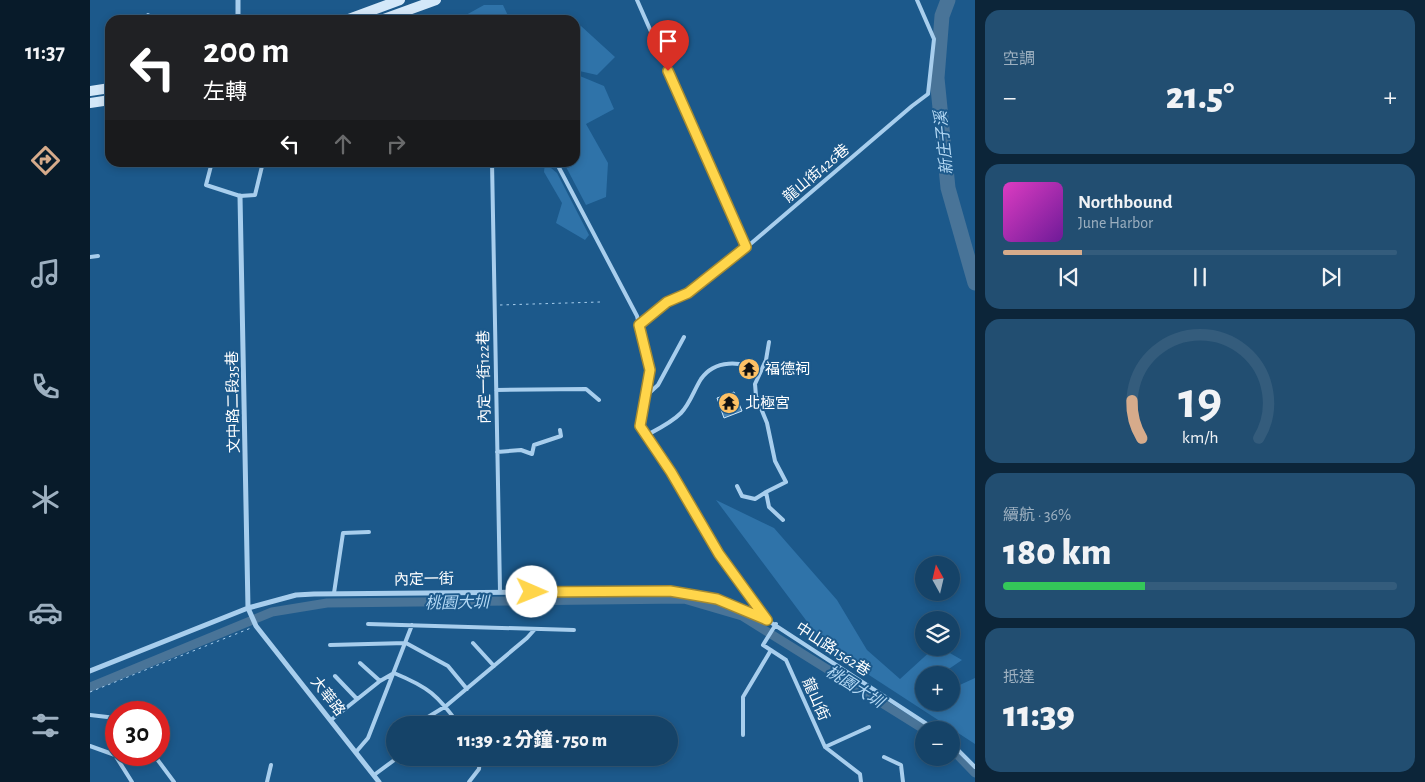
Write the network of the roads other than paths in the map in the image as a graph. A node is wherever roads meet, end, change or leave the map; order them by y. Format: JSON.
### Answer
{"nodes":[{"id":1,"x":238,"y":0,"type":"edge"},
{"id":2,"x":400,"y":0,"type":"edge"},
{"id":3,"x":436,"y":0,"type":"edge"},
{"id":4,"x":637,"y":0,"type":"edge"},
{"id":5,"x":917,"y":0,"type":"edge"},
{"id":6,"x":238,"y":15,"type":"edge"},
{"id":7,"x":366,"y":15,"type":"edge"},
{"id":8,"x":394,"y":15,"type":"edge"},
{"id":9,"x":105,"y":89,"type":"edge"},
{"id":10,"x":90,"y":91,"type":"edge"},
{"id":11,"x":105,"y":101,"type":"edge"},
{"id":12,"x":90,"y":103,"type":"edge"},
{"id":13,"x":211,"y":167,"type":"edge"},
{"id":14,"x":262,"y":167,"type":"edge"},
{"id":15,"x":492,"y":167,"type":"edge"},
{"id":16,"x":559,"y":167,"type":"edge"},
{"id":17,"x":240,"y":196,"type":"junction"},
{"id":18,"x":746,"y":247,"type":"junction"},
{"id":19,"x":98,"y":256,"type":"dead end"},
{"id":20,"x":90,"y":257,"type":"edge"},
{"id":21,"x":639,"y":325,"type":"junction"},
{"id":22,"x":684,"y":337,"type":"dead end"},
{"id":23,"x":769,"y":342,"type":"dead end"},
{"id":24,"x":760,"y":371,"type":"junction"},
{"id":25,"x":496,"y":390,"type":"junction"},
{"id":26,"x":646,"y":396,"type":"junction"},
{"id":27,"x":599,"y":400,"type":"dead end"},
{"id":28,"x":560,"y":430,"type":"dead end"},
{"id":29,"x":645,"y":436,"type":"junction"},
{"id":30,"x":497,"y":452,"type":"junction"},
{"id":31,"x":737,"y":486,"type":"dead end"},
{"id":32,"x":766,"y":492,"type":"junction"},
{"id":33,"x":783,"y":520,"type":"dead end"},
{"id":34,"x":369,"y":532,"type":"dead end"},
{"id":35,"x":500,"y":591,"type":"junction"},
{"id":36,"x":334,"y":593,"type":"junction"},
{"id":37,"x":248,"y":608,"type":"junction"},
{"id":38,"x":767,"y":620,"type":"junction"},
{"id":39,"x":368,"y":624,"type":"dead end"},
{"id":40,"x":776,"y":624,"type":"junction"},
{"id":41,"x":412,"y":625,"type":"junction"},
{"id":42,"x":535,"y":629,"type":"junction"},
{"id":43,"x":574,"y":630,"type":"dead end"},
{"id":44,"x":473,"y":643,"type":"dead end"},
{"id":45,"x":406,"y":644,"type":"junction"},
{"id":46,"x":330,"y":645,"type":"dead end"},
{"id":47,"x":771,"y":650,"type":"junction"},
{"id":48,"x":360,"y":663,"type":"dead end"},
{"id":49,"x":494,"y":666,"type":"junction"},
{"id":50,"x":90,"y":671,"type":"edge"},
{"id":51,"x":394,"y":673,"type":"junction"},
{"id":52,"x":336,"y":676,"type":"dead end"},
{"id":53,"x":380,"y":681,"type":"junction"},
{"id":54,"x":467,"y":689,"type":"junction"},
{"id":55,"x":357,"y":699,"type":"junction"},
{"id":56,"x":446,"y":706,"type":"junction"},
{"id":57,"x":90,"y":715,"type":"edge"},
{"id":58,"x":430,"y":716,"type":"edge"},
{"id":59,"x":453,"y":716,"type":"edge"},
{"id":60,"x":105,"y":717,"type":"edge"},
{"id":61,"x":331,"y":720,"type":"junction"},
{"id":62,"x":922,"y":721,"type":"edge"},
{"id":63,"x":869,"y":727,"type":"dead end"},
{"id":64,"x":743,"y":735,"type":"dead end"},
{"id":65,"x":90,"y":746,"type":"edge"},
{"id":66,"x":825,"y":747,"type":"junction"},
{"id":67,"x":356,"y":752,"type":"junction"},
{"id":68,"x":960,"y":752,"type":"edge"},
{"id":69,"x":884,"y":756,"type":"dead end"},
{"id":70,"x":271,"y":765,"type":"dead end"},
{"id":71,"x":162,"y":766,"type":"edge"},
{"id":72,"x":386,"y":766,"type":"edge"},
{"id":73,"x":479,"y":766,"type":"edge"},
{"id":74,"x":975,"y":767,"type":"edge"},
{"id":75,"x":374,"y":775,"type":"junction"},
{"id":76,"x":132,"y":782,"type":"edge"},
{"id":77,"x":174,"y":782,"type":"edge"},
{"id":78,"x":268,"y":782,"type":"edge"},
{"id":79,"x":379,"y":782,"type":"edge"},
{"id":80,"x":469,"y":782,"type":"edge"},
{"id":81,"x":861,"y":782,"type":"edge"},
{"id":82,"x":903,"y":782,"type":"edge"}],
"edges":[{"from":1,"to":6,"type":"street"},
{"from":2,"to":7,"type":"street"},
{"from":3,"to":8,"type":"street"},
{"from":4,"to":18,"type":"lane"},
{"from":5,"to":18,"type":"lane","name":"龍山街426巷"},
{"from":9,"to":10,"type":"street"},
{"from":11,"to":12,"type":"street"},
{"from":13,"to":17,"type":"lane"},
{"from":14,"to":17,"type":"lane"},
{"from":15,"to":25,"type":"lane","name":"內定一街122巷"},
{"from":16,"to":21,"type":"lane"},
{"from":17,"to":37,"type":"street","name":"文中路二段35巷"},
{"from":18,"to":21,"type":"lane","name":"龍山街426巷"},
{"from":19,"to":20,"type":"lane"},
{"from":21,"to":26,"type":"lane"},
{"from":22,"to":26,"type":"lane"},
{"from":23,"to":24,"type":"lane"},
{"from":24,"to":29,"type":"lane"},
{"from":24,"to":32,"type":"lane"},
{"from":25,"to":27,"type":"lane"},
{"from":25,"to":30,"type":"lane","name":"內定一街122巷"},
{"from":26,"to":29,"type":"lane"},
{"from":28,"to":30,"type":"lane"},
{"from":29,"to":38,"type":"lane"},
{"from":30,"to":35,"type":"lane","name":"內定一街122巷"},
{"from":31,"to":32,"type":"lane"},
{"from":32,"to":33,"type":"lane"},
{"from":34,"to":36,"type":"lane"},
{"from":35,"to":36,"type":"street","name":"內定一街"},
{"from":35,"to":38,"type":"street","name":"內定一街"},
{"from":36,"to":37,"type":"street","name":"內定一街"},
{"from":37,"to":50,"type":"street","name":"內定一街"},
{"from":37,"to":61,"type":"street","name":"大華路"},
{"from":38,"to":40,"type":"lane","name":"中山路1562巷"},
{"from":39,"to":41,"type":"lane"},
{"from":40,"to":47,"type":"lane","name":"龍山街"},
{"from":40,"to":62,"type":"lane","name":"中山路1562巷"},
{"from":41,"to":42,"type":"lane"},
{"from":41,"to":45,"type":"lane"},
{"from":42,"to":43,"type":"lane"},
{"from":42,"to":49,"type":"lane"},
{"from":44,"to":49,"type":"lane"},
{"from":45,"to":46,"type":"lane"},
{"from":45,"to":51,"type":"lane"},
{"from":45,"to":54,"type":"lane"},
{"from":47,"to":64,"type":"lane"},
{"from":47,"to":66,"type":"lane","name":"龍山街"},
{"from":48,"to":53,"type":"lane"},
{"from":49,"to":54,"type":"lane"},
{"from":51,"to":53,"type":"lane"},
{"from":51,"to":56,"type":"lane"},
{"from":51,"to":67,"type":"lane"},
{"from":52,"to":55,"type":"lane"},
{"from":53,"to":55,"type":"lane"},
{"from":54,"to":56,"type":"lane"},
{"from":55,"to":61,"type":"lane"},
{"from":56,"to":58,"type":"lane"},
{"from":56,"to":59,"type":"lane"},
{"from":57,"to":60,"type":"lane"},
{"from":61,"to":67,"type":"street","name":"大華路"},
{"from":63,"to":66,"type":"lane"},
{"from":65,"to":76,"type":"lane"},
{"from":66,"to":81,"type":"lane","name":"龍山街"},
{"from":67,"to":75,"type":"street","name":"大華路"},
{"from":68,"to":74,"type":"lane"},
{"from":69,"to":82,"type":"lane"},
{"from":70,"to":78,"type":"lane"},
{"from":71,"to":77,"type":"lane"},
{"from":72,"to":75,"type":"lane"},
{"from":73,"to":80,"type":"lane"},
{"from":75,"to":79,"type":"street","name":"大華路"}]}
